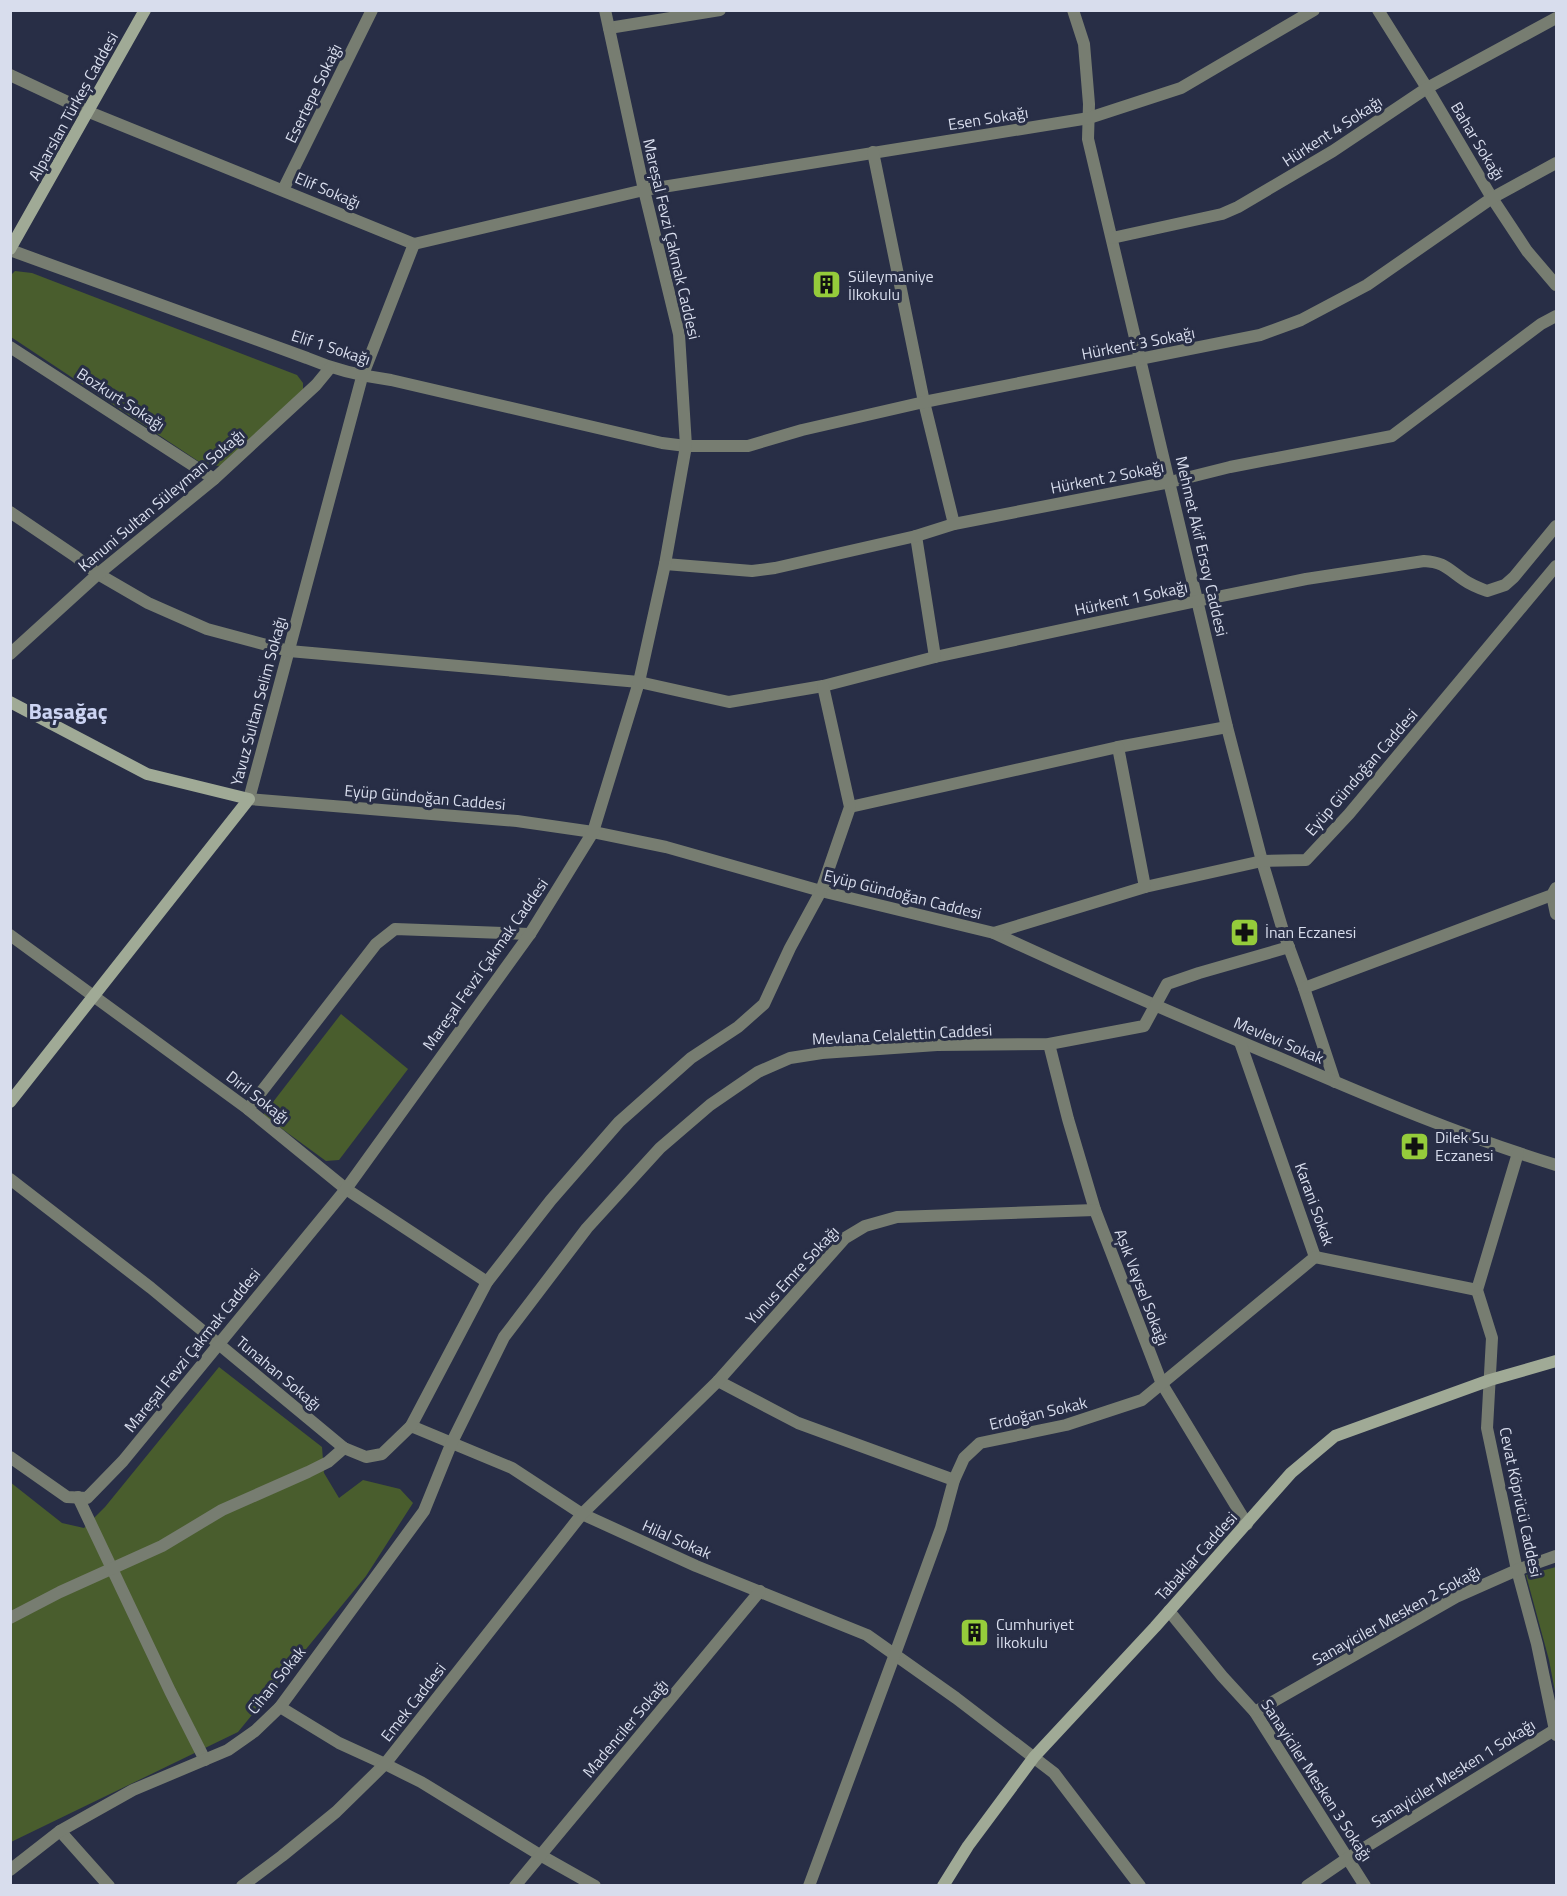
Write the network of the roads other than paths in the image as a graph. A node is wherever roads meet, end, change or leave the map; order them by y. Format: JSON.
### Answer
{"nodes":[{"id":1,"x":145,"y":10,"type":"edge"},
{"id":2,"x":372,"y":10,"type":"edge"},
{"id":3,"x":605,"y":10,"type":"edge"},
{"id":4,"x":720,"y":10,"type":"edge"},
{"id":5,"x":1073,"y":10,"type":"edge"},
{"id":6,"x":1314,"y":10,"type":"edge"},
{"id":7,"x":1378,"y":10,"type":"edge"},
{"id":8,"x":1557,"y":18,"type":"edge"},
{"id":9,"x":609,"y":28,"type":"junction"},
{"id":10,"x":10,"y":75,"type":"edge"},
{"id":11,"x":1427,"y":88,"type":"junction"},
{"id":12,"x":89,"y":112,"type":"junction"},
{"id":13,"x":1089,"y":118,"type":"junction"},
{"id":14,"x":873,"y":152,"type":"junction"},
{"id":15,"x":1557,"y":163,"type":"edge"},
{"id":16,"x":284,"y":190,"type":"junction"},
{"id":17,"x":644,"y":190,"type":"junction"},
{"id":18,"x":1492,"y":198,"type":"junction"},
{"id":19,"x":1112,"y":238,"type":"junction"},
{"id":20,"x":414,"y":244,"type":"junction"},
{"id":21,"x":10,"y":250,"type":"edge"},
{"id":22,"x":1557,"y":285,"type":"edge"},
{"id":23,"x":1557,"y":316,"type":"edge"},
{"id":24,"x":10,"y":347,"type":"edge"},
{"id":25,"x":1140,"y":359,"type":"junction"},
{"id":26,"x":330,"y":368,"type":"junction"},
{"id":27,"x":362,"y":377,"type":"junction"},
{"id":28,"x":924,"y":402,"type":"junction"},
{"id":29,"x":686,"y":446,"type":"junction"},
{"id":30,"x":214,"y":479,"type":"junction"},
{"id":31,"x":1170,"y":482,"type":"junction"},
{"id":32,"x":10,"y":512,"type":"edge"},
{"id":33,"x":954,"y":524,"type":"junction"},
{"id":34,"x":1557,"y":526,"type":"edge"},
{"id":35,"x":916,"y":536,"type":"junction"},
{"id":36,"x":664,"y":564,"type":"junction"},
{"id":37,"x":1557,"y":566,"type":"edge"},
{"id":38,"x":98,"y":574,"type":"junction"},
{"id":39,"x":1197,"y":601,"type":"junction"},
{"id":40,"x":289,"y":651,"type":"junction"},
{"id":41,"x":10,"y":654,"type":"edge"},
{"id":42,"x":935,"y":657,"type":"junction"},
{"id":43,"x":639,"y":682,"type":"junction"},
{"id":44,"x":823,"y":686,"type":"junction"},
{"id":45,"x":10,"y":702,"type":"edge"},
{"id":46,"x":1227,"y":727,"type":"junction"},
{"id":47,"x":1118,"y":747,"type":"junction"},
{"id":48,"x":249,"y":799,"type":"junction"},
{"id":49,"x":850,"y":807,"type":"junction"},
{"id":50,"x":593,"y":832,"type":"junction"},
{"id":51,"x":1262,"y":861,"type":"junction"},
{"id":52,"x":1145,"y":887,"type":"junction"},
{"id":53,"x":821,"y":891,"type":"junction"},
{"id":54,"x":1554,"y":892,"type":"edge"},
{"id":55,"x":1557,"y":914,"type":"edge"},
{"id":56,"x":994,"y":933,"type":"junction"},
{"id":57,"x":530,"y":934,"type":"junction"},
{"id":58,"x":10,"y":935,"type":"edge"},
{"id":59,"x":1289,"y":947,"type":"junction"},
{"id":60,"x":1304,"y":988,"type":"junction"},
{"id":61,"x":95,"y":995,"type":"junction"},
{"id":62,"x":1156,"y":1005,"type":"junction"},
{"id":63,"x":1240,"y":1042,"type":"junction"},
{"id":64,"x":1049,"y":1044,"type":"junction"},
{"id":65,"x":1335,"y":1082,"type":"junction"},
{"id":66,"x":10,"y":1102,"type":"edge"},
{"id":67,"x":249,"y":1109,"type":"junction"},
{"id":68,"x":1518,"y":1153,"type":"junction"},
{"id":69,"x":1557,"y":1165,"type":"edge"},
{"id":70,"x":10,"y":1179,"type":"edge"},
{"id":71,"x":346,"y":1189,"type":"junction"},
{"id":72,"x":1095,"y":1210,"type":"junction"},
{"id":73,"x":1315,"y":1257,"type":"junction"},
{"id":74,"x":487,"y":1282,"type":"junction"},
{"id":75,"x":1477,"y":1290,"type":"junction"},
{"id":76,"x":218,"y":1344,"type":"junction"},
{"id":77,"x":1557,"y":1361,"type":"edge"},
{"id":78,"x":1490,"y":1380,"type":"junction"},
{"id":79,"x":718,"y":1381,"type":"junction"},
{"id":80,"x":1162,"y":1384,"type":"junction"},
{"id":81,"x":411,"y":1426,"type":"junction"},
{"id":82,"x":452,"y":1442,"type":"junction"},
{"id":83,"x":344,"y":1448,"type":"junction"},
{"id":84,"x":10,"y":1457,"type":"edge"},
{"id":85,"x":954,"y":1480,"type":"junction"},
{"id":86,"x":78,"y":1497,"type":"junction"},
{"id":87,"x":582,"y":1514,"type":"junction"},
{"id":88,"x":1247,"y":1524,"type":"junction"},
{"id":89,"x":1557,"y":1556,"type":"edge"},
{"id":90,"x":112,"y":1568,"type":"junction"},
{"id":91,"x":1517,"y":1570,"type":"junction"},
{"id":92,"x":760,"y":1591,"type":"junction"},
{"id":93,"x":1169,"y":1611,"type":"junction"},
{"id":94,"x":10,"y":1618,"type":"edge"},
{"id":95,"x":895,"y":1654,"type":"junction"},
{"id":96,"x":280,"y":1707,"type":"junction"},
{"id":97,"x":1255,"y":1712,"type":"junction"},
{"id":98,"x":1556,"y":1731,"type":"edge"},
{"id":99,"x":203,"y":1756,"type":"junction"},
{"id":100,"x":1034,"y":1757,"type":"junction"},
{"id":101,"x":385,"y":1764,"type":"junction"},
{"id":102,"x":60,"y":1831,"type":"junction"},
{"id":103,"x":540,"y":1855,"type":"junction"},
{"id":104,"x":1348,"y":1858,"type":"junction"},
{"id":105,"x":10,"y":1870,"type":"edge"},
{"id":106,"x":108,"y":1886,"type":"edge"},
{"id":107,"x":242,"y":1886,"type":"edge"},
{"id":108,"x":515,"y":1886,"type":"edge"},
{"id":109,"x":595,"y":1886,"type":"edge"},
{"id":110,"x":809,"y":1886,"type":"edge"},
{"id":111,"x":943,"y":1886,"type":"edge"},
{"id":112,"x":1140,"y":1886,"type":"edge"},
{"id":113,"x":1307,"y":1886,"type":"edge"},
{"id":114,"x":1365,"y":1886,"type":"edge"}],
"edges":[{"from":1,"to":12,"type":"street","name":"Alparslan Türkeş Caddesi"},
{"from":2,"to":16,"type":"street","name":"Esertepe Sokağı"},
{"from":3,"to":9,"type":"street","name":"Mareşal Fevzi Çakmak Caddesi"},
{"from":4,"to":9,"type":"street"},
{"from":5,"to":13,"type":"street","name":"Mehmet Akif Ersoy Caddesi"},
{"from":6,"to":13,"type":"street","name":"Esen Sokağı"},
{"from":7,"to":11,"type":"street","name":"Bahar Sokağı"},
{"from":8,"to":11,"type":"street","name":"Hürkent 4 Sokağı"},
{"from":9,"to":17,"type":"street","name":"Mareşal Fevzi Çakmak Caddesi"},
{"from":10,"to":12,"type":"street","name":"Elif Sokağı"},
{"from":11,"to":18,"type":"street","name":"Bahar Sokağı"},
{"from":11,"to":19,"type":"street","name":"Hürkent 4 Sokağı"},
{"from":12,"to":16,"type":"street","name":"Elif Sokağı"},
{"from":12,"to":21,"type":"street","name":"Alparslan Türkeş Caddesi"},
{"from":13,"to":14,"type":"street","name":"Esen Sokağı"},
{"from":13,"to":19,"type":"street","name":"Mehmet Akif Ersoy Caddesi"},
{"from":14,"to":17,"type":"street","name":"Esen Sokağı"},
{"from":14,"to":28,"type":"street"},
{"from":15,"to":18,"type":"street","name":"Hürkent 3 Sokağı"},
{"from":16,"to":20,"type":"street","name":"Elif Sokağı"},
{"from":17,"to":20,"type":"street"},
{"from":17,"to":29,"type":"street","name":"Mareşal Fevzi Çakmak Caddesi"},
{"from":18,"to":22,"type":"street","name":"Bahar Sokağı"},
{"from":18,"to":25,"type":"street","name":"Hürkent 3 Sokağı"},
{"from":19,"to":25,"type":"street","name":"Mehmet Akif Ersoy Caddesi"},
{"from":20,"to":27,"type":"street","name":"Yavuz Sultan Selim Sokağı"},
{"from":21,"to":26,"type":"street","name":"Elif 1 Sokağı"},
{"from":23,"to":31,"type":"street","name":"Hürkent 2 Sokağı"},
{"from":24,"to":30,"type":"street","name":"Bozkurt Sokağı"},
{"from":25,"to":28,"type":"street","name":"Hürkent 3 Sokağı"},
{"from":25,"to":31,"type":"street","name":"Mehmet Akif Ersoy Caddesi"},
{"from":26,"to":27,"type":"street","name":"Elif 1 Sokağı"},
{"from":26,"to":30,"type":"street","name":"Kanuni Sultan Süleyman Sokağı"},
{"from":27,"to":29,"type":"street","name":"Elif 1 Sokağı"},
{"from":27,"to":40,"type":"street","name":"Yavuz Sultan Selim Sokağı"},
{"from":28,"to":29,"type":"street","name":"Hürkent 3 Sokağı"},
{"from":28,"to":33,"type":"street"},
{"from":29,"to":36,"type":"street","name":"Mareşal Fevzi Çakmak Caddesi"},
{"from":30,"to":38,"type":"street","name":"Kanuni Sultan Süleyman Sokağı"},
{"from":31,"to":33,"type":"street","name":"Hürkent 2 Sokağı"},
{"from":31,"to":39,"type":"street","name":"Mehmet Akif Ersoy Caddesi"},
{"from":32,"to":38,"type":"street","name":"Hürkent 1 Sokağı"},
{"from":33,"to":35,"type":"street","name":"Hürkent 2 Sokağı"},
{"from":34,"to":39,"type":"street","name":"Hürkent 1 Sokağı"},
{"from":35,"to":36,"type":"street","name":"Hürkent 2 Sokağı"},
{"from":35,"to":42,"type":"street"},
{"from":36,"to":43,"type":"street","name":"Mareşal Fevzi Çakmak Caddesi"},
{"from":37,"to":51,"type":"street","name":"Eyüp Gündoğan Caddesi"},
{"from":38,"to":40,"type":"street","name":"Hürkent 1 Sokağı"},
{"from":38,"to":41,"type":"street","name":"Kanuni Sultan Süleyman Sokağı"},
{"from":39,"to":42,"type":"street","name":"Hürkent 1 Sokağı"},
{"from":39,"to":46,"type":"street","name":"Mehmet Akif Ersoy Caddesi"},
{"from":40,"to":43,"type":"street","name":"Hürkent 1 Sokağı"},
{"from":40,"to":48,"type":"street","name":"Yavuz Sultan Selim Sokağı"},
{"from":42,"to":44,"type":"street","name":"Hürkent 1 Sokağı"},
{"from":43,"to":44,"type":"street","name":"Hürkent 1 Sokağı"},
{"from":43,"to":50,"type":"street","name":"Mareşal Fevzi Çakmak Caddesi"},
{"from":44,"to":49,"type":"street"},
{"from":45,"to":48,"type":"street"},
{"from":46,"to":47,"type":"street"},
{"from":46,"to":51,"type":"street","name":"Mehmet Akif Ersoy Caddesi"},
{"from":47,"to":49,"type":"street"},
{"from":47,"to":52,"type":"street"},
{"from":48,"to":50,"type":"street","name":"Eyüp Gündoğan Caddesi"},
{"from":48,"to":61,"type":"street","name":"Yavuz Sultan Selim Sokağı"},
{"from":49,"to":53,"type":"street","name":"Tunahan Sokağı"},
{"from":50,"to":53,"type":"street","name":"Eyüp Gündoğan Caddesi"},
{"from":50,"to":57,"type":"street","name":"Mareşal Fevzi Çakmak Caddesi"},
{"from":51,"to":52,"type":"street","name":"Eyüp Gündoğan Caddesi"},
{"from":51,"to":59,"type":"street","name":"Mehmet Akif Ersoy Caddesi"},
{"from":52,"to":56,"type":"street","name":"Eyüp Gündoğan Caddesi"},
{"from":53,"to":56,"type":"street","name":"Eyüp Gündoğan Caddesi"},
{"from":53,"to":74,"type":"street","name":"Tunahan Sokağı"},
{"from":54,"to":55,"type":"street"},
{"from":54,"to":60,"type":"street"},
{"from":56,"to":62,"type":"street","name":"Mevlevi Sokak"},
{"from":57,"to":67,"type":"street"},
{"from":57,"to":71,"type":"street","name":"Mareşal Fevzi Çakmak Caddesi"},
{"from":58,"to":61,"type":"street","name":"Diril Sokağı"},
{"from":59,"to":60,"type":"street","name":"Mehmet Akif Ersoy Caddesi"},
{"from":59,"to":62,"type":"street","name":"Mevlana Celalettin Caddesi"},
{"from":60,"to":65,"type":"street","name":"Mehmet Akif Ersoy Caddesi"},
{"from":61,"to":66,"type":"street","name":"Yavuz Sultan Selim Sokağı"},
{"from":61,"to":67,"type":"street","name":"Diril Sokağı"},
{"from":62,"to":63,"type":"street","name":"Mevlevi Sokak"},
{"from":62,"to":64,"type":"street","name":"Mevlana Celalettin Caddesi"},
{"from":63,"to":65,"type":"street","name":"Mevlevi Sokak"},
{"from":63,"to":73,"type":"street","name":"Karani Sokak"},
{"from":64,"to":72,"type":"street","name":"Aşık Veysel Sokağı"},
{"from":64,"to":82,"type":"street","name":"Mevlana Celalettin Caddesi"},
{"from":65,"to":68,"type":"street","name":"Mevlevi Sokak"},
{"from":67,"to":71,"type":"street","name":"Diril Sokağı"},
{"from":68,"to":69,"type":"street","name":"Mevlevi Sokak"},
{"from":68,"to":75,"type":"street"},
{"from":70,"to":76,"type":"street","name":"Tunahan Sokağı"},
{"from":71,"to":74,"type":"street","name":"Diril Sokağı"},
{"from":71,"to":76,"type":"street","name":"Mareşal Fevzi Çakmak Caddesi"},
{"from":72,"to":79,"type":"street","name":"Yunus Emre Sokağı"},
{"from":72,"to":80,"type":"street","name":"Aşık Veysel Sokağı"},
{"from":73,"to":75,"type":"street","name":"Karani Sokak"},
{"from":73,"to":80,"type":"street","name":"Erdoğan Sokak"},
{"from":74,"to":81,"type":"street","name":"Tunahan Sokağı"},
{"from":75,"to":78,"type":"street","name":"Cevat Köprücü Caddesi"},
{"from":76,"to":83,"type":"street","name":"Tunahan Sokağı"},
{"from":76,"to":86,"type":"street","name":"Mareşal Fevzi Çakmak Caddesi"},
{"from":77,"to":78,"type":"street","name":"Tabaklar Caddesi"},
{"from":78,"to":88,"type":"street","name":"Tabaklar Caddesi"},
{"from":78,"to":91,"type":"street","name":"Cevat Köprücü Caddesi"},
{"from":79,"to":85,"type":"street"},
{"from":79,"to":87,"type":"street","name":"Yunus Emre Sokağı"},
{"from":80,"to":85,"type":"street","name":"Erdoğan Sokak"},
{"from":80,"to":88,"type":"street","name":"Aşık Veysel Sokağı"},
{"from":81,"to":82,"type":"street"},
{"from":81,"to":83,"type":"street","name":"Tunahan Sokağı"},
{"from":82,"to":87,"type":"street","name":"Hilal Sokak"},
{"from":82,"to":96,"type":"street","name":"Cihan Sokak"},
{"from":83,"to":90,"type":"street"},
{"from":84,"to":86,"type":"street"},
{"from":85,"to":95,"type":"street"},
{"from":86,"to":90,"type":"street"},
{"from":87,"to":92,"type":"street","name":"Hilal Sokak"},
{"from":87,"to":101,"type":"street","name":"Emek Caddesi"},
{"from":88,"to":93,"type":"street","name":"Tabaklar Caddesi"},
{"from":89,"to":91,"type":"street","name":"Sanayiciler Mesken 2 Sokağı"},
{"from":90,"to":94,"type":"street"},
{"from":90,"to":99,"type":"street"},
{"from":91,"to":97,"type":"street","name":"Sanayiciler Mesken 2 Sokağı"},
{"from":91,"to":98,"type":"street","name":"Cevat Köprücü Caddesi"},
{"from":92,"to":95,"type":"street","name":"Hilal Sokak"},
{"from":92,"to":103,"type":"street","name":"Madenciler Sokağı"},
{"from":93,"to":97,"type":"street","name":"Sanayiciler Mesken 3 Sokağı"},
{"from":93,"to":100,"type":"street","name":"Tabaklar Caddesi"},
{"from":95,"to":100,"type":"street","name":"Hilal Sokak"},
{"from":95,"to":110,"type":"street"},
{"from":96,"to":99,"type":"street","name":"Cihan Sokak"},
{"from":96,"to":101,"type":"street"},
{"from":97,"to":104,"type":"street","name":"Sanayiciler Mesken 3 Sokağı"},
{"from":98,"to":104,"type":"street","name":"Sanayiciler Mesken 1 Sokağı"},
{"from":99,"to":102,"type":"street","name":"Cihan Sokak"},
{"from":100,"to":111,"type":"street","name":"Tabaklar Caddesi"},
{"from":100,"to":112,"type":"street","name":"Hilal Sokak"},
{"from":101,"to":103,"type":"street"},
{"from":101,"to":107,"type":"street","name":"Emek Caddesi"},
{"from":102,"to":105,"type":"street","name":"Cihan Sokak"},
{"from":102,"to":106,"type":"street"},
{"from":103,"to":108,"type":"street","name":"Madenciler Sokağı"},
{"from":103,"to":109,"type":"street"},
{"from":104,"to":113,"type":"street","name":"Sanayiciler Mesken 1 Sokağı"},
{"from":104,"to":114,"type":"street","name":"Sanayiciler Mesken 3 Sokağı"}]}
